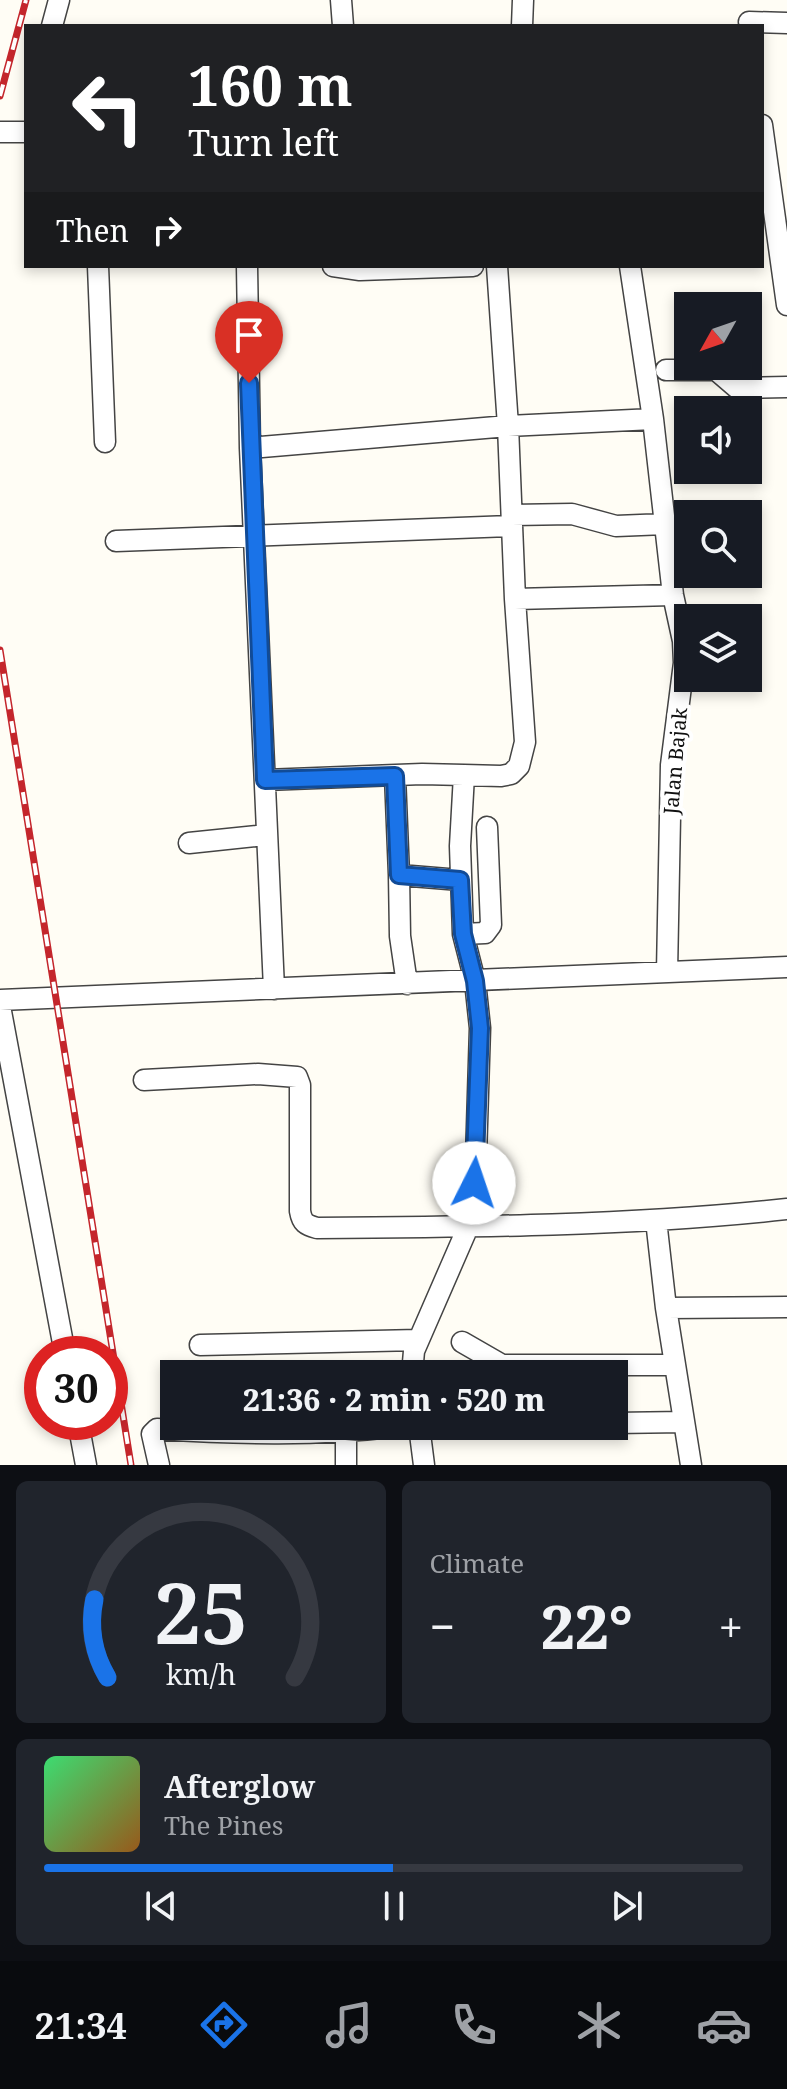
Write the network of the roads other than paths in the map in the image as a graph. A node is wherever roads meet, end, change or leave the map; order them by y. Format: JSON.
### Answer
{"nodes":[{"id":1,"x":59,"y":0,"type":"edge"},
{"id":2,"x":341,"y":0,"type":"edge"},
{"id":3,"x":523,"y":0,"type":"edge"},
{"id":4,"x":746,"y":0,"type":"edge"},
{"id":5,"x":787,"y":23,"type":"edge"},
{"id":6,"x":53,"y":24,"type":"edge"},
{"id":7,"x":343,"y":24,"type":"edge"},
{"id":8,"x":522,"y":24,"type":"edge"},
{"id":9,"x":750,"y":24,"type":"edge"},
{"id":10,"x":24,"y":130,"type":"edge"},
{"id":11,"x":0,"y":132,"type":"edge"},
{"id":12,"x":764,"y":133,"type":"edge"},
{"id":13,"x":779,"y":190,"type":"edge"},
{"id":14,"x":98,"y":268,"type":"edge"},
{"id":15,"x":247,"y":268,"type":"edge"},
{"id":16,"x":346,"y":268,"type":"edge"},
{"id":17,"x":416,"y":268,"type":"edge"},
{"id":18,"x":497,"y":268,"type":"edge"},
{"id":19,"x":630,"y":268,"type":"edge"},
{"id":20,"x":787,"y":305,"type":"edge"},
{"id":21,"x":666,"y":370,"type":"dead end"},
{"id":22,"x":787,"y":387,"type":"edge"},
{"id":23,"x":653,"y":419,"type":"junction"},
{"id":24,"x":508,"y":426,"type":"junction"},
{"id":25,"x":105,"y":442,"type":"dead end"},
{"id":26,"x":250,"y":448,"type":"junction"},
{"id":27,"x":512,"y":520,"type":"junction"},
{"id":28,"x":665,"y":524,"type":"junction"},
{"id":29,"x":255,"y":535,"type":"junction"},
{"id":30,"x":116,"y":541,"type":"dead end"},
{"id":31,"x":673,"y":595,"type":"junction"},
{"id":32,"x":515,"y":599,"type":"junction"},
{"id":33,"x":464,"y":775,"type":"junction"},
{"id":34,"x":395,"y":776,"type":"junction"},
{"id":35,"x":265,"y":780,"type":"junction"},
{"id":36,"x":266,"y":835,"type":"junction"},
{"id":37,"x":189,"y":843,"type":"dead end"},
{"id":38,"x":460,"y":846,"type":"junction"},
{"id":39,"x":399,"y":875,"type":"junction"},
{"id":40,"x":460,"y":880,"type":"junction"},
{"id":41,"x":463,"y":934,"type":"junction"},
{"id":42,"x":787,"y":967,"type":"edge"},
{"id":43,"x":667,"y":972,"type":"junction"},
{"id":44,"x":475,"y":981,"type":"junction"},
{"id":45,"x":407,"y":984,"type":"junction"},
{"id":46,"x":274,"y":989,"type":"junction"},
{"id":47,"x":0,"y":1003,"type":"edge"},
{"id":48,"x":144,"y":1080,"type":"dead end"},
{"id":49,"x":787,"y":1209,"type":"edge"},
{"id":50,"x":656,"y":1220,"type":"junction"},
{"id":51,"x":468,"y":1227,"type":"junction"},
{"id":52,"x":787,"y":1307,"type":"edge"},
{"id":53,"x":666,"y":1308,"type":"junction"},
{"id":54,"x":62,"y":1336,"type":"edge"},
{"id":55,"x":418,"y":1340,"type":"junction"},
{"id":56,"x":462,"y":1342,"type":"dead end"},
{"id":57,"x":200,"y":1345,"type":"dead end"},
{"id":58,"x":413,"y":1360,"type":"edge"},
{"id":59,"x":675,"y":1365,"type":"junction"},
{"id":60,"x":684,"y":1422,"type":"junction"},
{"id":61,"x":628,"y":1423,"type":"edge"},
{"id":62,"x":160,"y":1429,"type":"edge"},
{"id":63,"x":81,"y":1440,"type":"edge"},
{"id":64,"x":346,"y":1440,"type":"edge"},
{"id":65,"x":416,"y":1440,"type":"edge"},
{"id":66,"x":86,"y":1465,"type":"edge"},
{"id":67,"x":159,"y":1465,"type":"edge"},
{"id":68,"x":346,"y":1465,"type":"edge"},
{"id":69,"x":424,"y":1465,"type":"edge"},
{"id":70,"x":691,"y":1465,"type":"edge"}],
"edges":[{"from":1,"to":6,"type":"street"},
{"from":2,"to":7,"type":"street"},
{"from":3,"to":8,"type":"street"},
{"from":4,"to":9,"type":"street"},
{"from":5,"to":9,"type":"street"},
{"from":10,"to":11,"type":"street"},
{"from":12,"to":13,"type":"street"},
{"from":13,"to":20,"type":"street"},
{"from":14,"to":25,"type":"street"},
{"from":15,"to":26,"type":"street"},
{"from":16,"to":17,"type":"street"},
{"from":18,"to":24,"type":"street"},
{"from":19,"to":23,"type":"street","name":"Jalan Bajak"},
{"from":21,"to":22,"type":"street"},
{"from":23,"to":24,"type":"street"},
{"from":23,"to":28,"type":"street","name":"Jalan Bajak"},
{"from":24,"to":26,"type":"street"},
{"from":24,"to":27,"type":"street"},
{"from":26,"to":29,"type":"street"},
{"from":27,"to":28,"type":"street"},
{"from":27,"to":29,"type":"street"},
{"from":27,"to":32,"type":"street"},
{"from":28,"to":31,"type":"street","name":"Jalan Bajak"},
{"from":29,"to":30,"type":"street"},
{"from":29,"to":35,"type":"street"},
{"from":31,"to":32,"type":"street"},
{"from":31,"to":43,"type":"street","name":"Jalan Bajak"},
{"from":32,"to":33,"type":"street"},
{"from":33,"to":34,"type":"street"},
{"from":33,"to":38,"type":"street"},
{"from":34,"to":35,"type":"street"},
{"from":34,"to":39,"type":"street"},
{"from":35,"to":36,"type":"street"},
{"from":36,"to":37,"type":"street"},
{"from":36,"to":46,"type":"street"},
{"from":38,"to":40,"type":"street"},
{"from":38,"to":41,"type":"street"},
{"from":39,"to":40,"type":"street"},
{"from":39,"to":45,"type":"street"},
{"from":40,"to":41,"type":"street"},
{"from":41,"to":44,"type":"street"},
{"from":42,"to":43,"type":"street"},
{"from":43,"to":44,"type":"street"},
{"from":44,"to":45,"type":"street"},
{"from":44,"to":51,"type":"street"},
{"from":45,"to":46,"type":"street"},
{"from":46,"to":47,"type":"street"},
{"from":47,"to":54,"type":"street"},
{"from":48,"to":51,"type":"street"},
{"from":49,"to":50,"type":"street"},
{"from":50,"to":51,"type":"street"},
{"from":50,"to":53,"type":"street"},
{"from":51,"to":55,"type":"street"},
{"from":52,"to":53,"type":"street"},
{"from":53,"to":59,"type":"street"},
{"from":55,"to":57,"type":"street"},
{"from":55,"to":58,"type":"street"},
{"from":56,"to":59,"type":"street"},
{"from":59,"to":60,"type":"street"},
{"from":60,"to":61,"type":"street"},
{"from":60,"to":70,"type":"street"},
{"from":62,"to":67,"type":"street"},
{"from":63,"to":66,"type":"street"},
{"from":64,"to":68,"type":"street"},
{"from":65,"to":69,"type":"street"}]}
